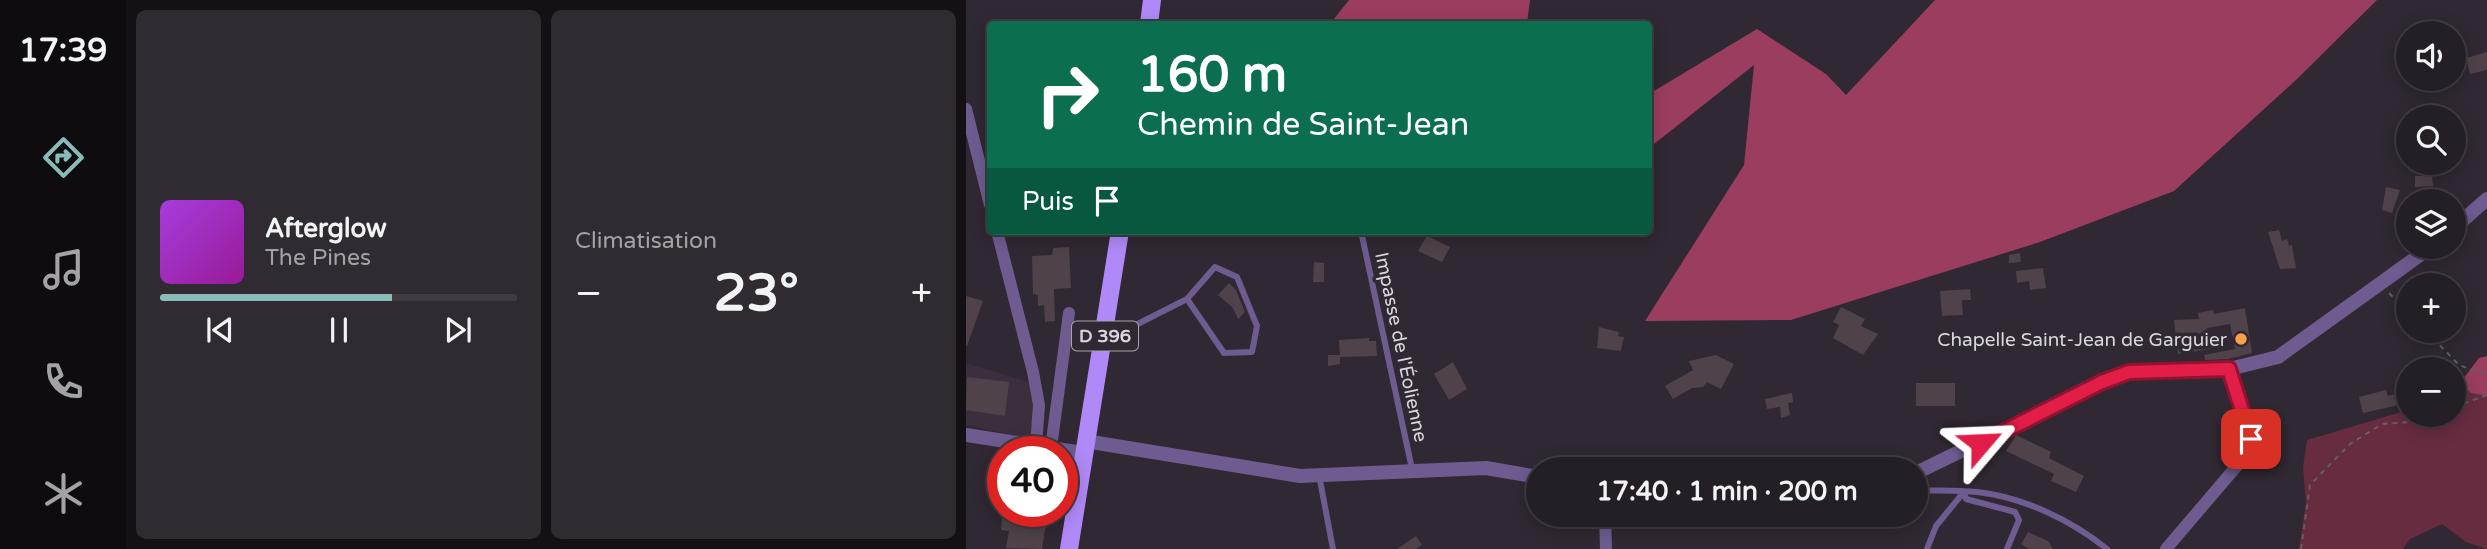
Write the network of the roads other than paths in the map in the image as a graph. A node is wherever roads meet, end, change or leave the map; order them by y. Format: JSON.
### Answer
{"nodes":[{"id":1,"x":1152,"y":0,"type":"edge"},
{"id":2,"x":1149,"y":21,"type":"edge"},
{"id":3,"x":966,"y":109,"type":"edge"},
{"id":4,"x":987,"y":193,"type":"edge"},
{"id":5,"x":2487,"y":199,"type":"edge"},
{"id":6,"x":2466,"y":217,"type":"edge"},
{"id":7,"x":998,"y":235,"type":"edge"},
{"id":8,"x":1119,"y":235,"type":"edge"},
{"id":9,"x":1362,"y":235,"type":"edge"},
{"id":10,"x":2415,"y":259,"type":"edge"},
{"id":11,"x":1186,"y":299,"type":"junction"},
{"id":12,"x":1069,"y":313,"type":"dead end"},
{"id":13,"x":1104,"y":342,"type":"junction"},
{"id":14,"x":2229,"y":369,"type":"junction"},
{"id":15,"x":966,"y":435,"type":"edge"},
{"id":16,"x":1036,"y":436,"type":"edge"},
{"id":17,"x":1053,"y":436,"type":"edge"},
{"id":18,"x":987,"y":438,"type":"edge"},
{"id":19,"x":1078,"y":447,"type":"edge"},
{"id":20,"x":1084,"y":447,"type":"junction"},
{"id":21,"x":1928,"y":467,"type":"edge"},
{"id":22,"x":1412,"y":470,"type":"junction"},
{"id":23,"x":1318,"y":475,"type":"junction"},
{"id":24,"x":1526,"y":475,"type":"edge"},
{"id":25,"x":1928,"y":490,"type":"edge"},
{"id":26,"x":1964,"y":492,"type":"junction"},
{"id":27,"x":1605,"y":527,"type":"edge"},
{"id":28,"x":1069,"y":549,"type":"edge"},
{"id":29,"x":1333,"y":549,"type":"edge"},
{"id":30,"x":1606,"y":549,"type":"edge"},
{"id":31,"x":1927,"y":549,"type":"edge"},
{"id":32,"x":2007,"y":549,"type":"edge"},
{"id":33,"x":2107,"y":549,"type":"edge"},
{"id":34,"x":2166,"y":549,"type":"edge"}],
"edges":[{"from":1,"to":2,"type":"main road"},
{"from":3,"to":4,"type":"street"},
{"from":5,"to":6,"type":"street"},
{"from":7,"to":16,"type":"street"},
{"from":8,"to":13,"type":"main road","number":"D 396"},
{"from":9,"to":22,"type":"lane","name":"Impasse de l'Éolienne"},
{"from":10,"to":14,"type":"street"},
{"from":11,"to":11,"type":"lane"},
{"from":11,"to":13,"type":"lane"},
{"from":12,"to":17,"type":"street"},
{"from":13,"to":20,"type":"main road","number":"D 396"},
{"from":14,"to":21,"type":"street"},
{"from":14,"to":34,"type":"street"},
{"from":15,"to":18,"type":"street"},
{"from":19,"to":20,"type":"street"},
{"from":20,"to":23,"type":"street"},
{"from":20,"to":28,"type":"main road","number":"D 396"},
{"from":22,"to":23,"type":"street"},
{"from":22,"to":24,"type":"street"},
{"from":23,"to":29,"type":"lane"},
{"from":25,"to":26,"type":"lane"},
{"from":26,"to":31,"type":"lane"},
{"from":26,"to":32,"type":"lane"},
{"from":26,"to":33,"type":"lane"},
{"from":27,"to":30,"type":"street"}]}
